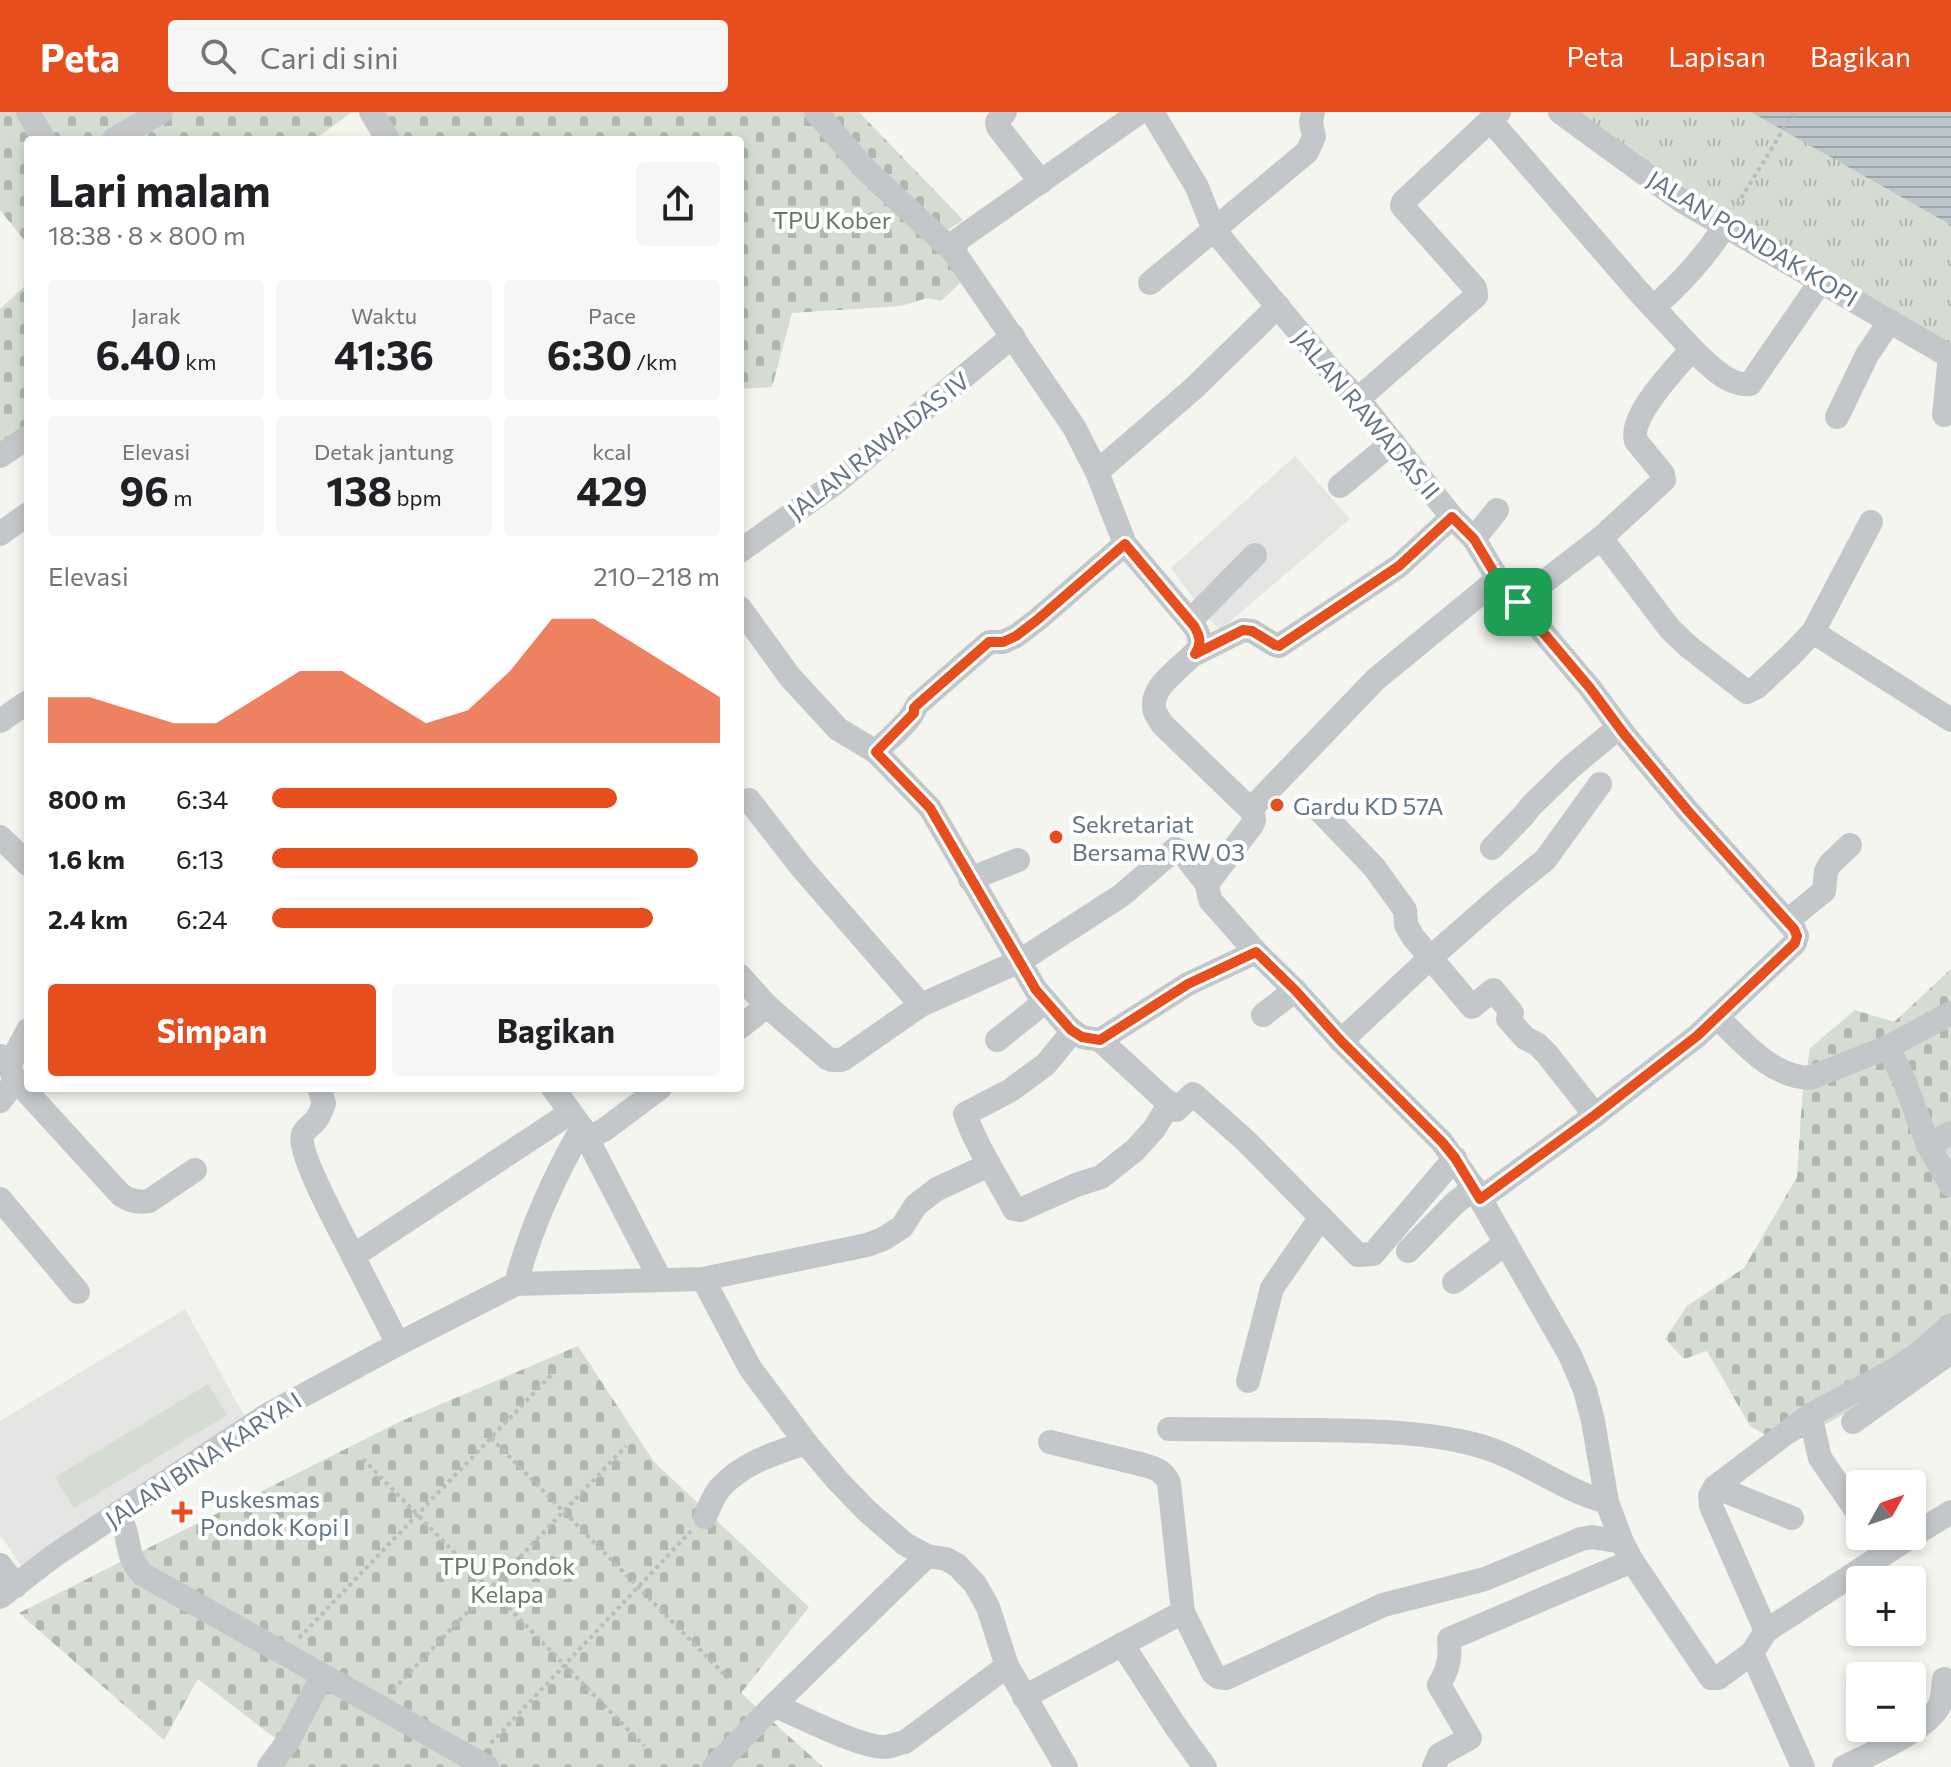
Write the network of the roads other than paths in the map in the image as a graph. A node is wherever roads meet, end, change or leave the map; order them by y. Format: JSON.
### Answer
{"nodes":[{"id":1,"x":28,"y":112,"type":"edge"},
{"id":2,"x":161,"y":112,"type":"edge"},
{"id":3,"x":371,"y":112,"type":"edge"},
{"id":4,"x":1005,"y":112,"type":"edge"},
{"id":5,"x":1140,"y":112,"type":"edge"},
{"id":6,"x":1152,"y":112,"type":"edge"},
{"id":7,"x":1313,"y":112,"type":"edge"},
{"id":8,"x":1560,"y":112,"type":"edge"},
{"id":9,"x":820,"y":116,"type":"edge"},
{"id":10,"x":1494,"y":116,"type":"edge"},
{"id":11,"x":42,"y":136,"type":"edge"},
{"id":12,"x":120,"y":136,"type":"edge"},
{"id":13,"x":386,"y":136,"type":"edge"},
{"id":14,"x":1041,"y":182,"type":"junction"},
{"id":15,"x":1729,"y":219,"type":"junction"},
{"id":16,"x":1214,"y":230,"type":"junction"},
{"id":17,"x":954,"y":252,"type":"junction"},
{"id":18,"x":1821,"y":281,"type":"junction"},
{"id":19,"x":1150,"y":283,"type":"dead end"},
{"id":20,"x":1278,"y":306,"type":"junction"},
{"id":21,"x":1654,"y":307,"type":"junction"},
{"id":22,"x":1890,"y":321,"type":"junction"},
{"id":23,"x":1013,"y":336,"type":"junction"},
{"id":24,"x":1692,"y":349,"type":"junction"},
{"id":25,"x":1950,"y":356,"type":"edge"},
{"id":26,"x":1358,"y":399,"type":"junction"},
{"id":27,"x":1944,"y":415,"type":"dead end"},
{"id":28,"x":1837,"y":417,"type":"dead end"},
{"id":29,"x":24,"y":440,"type":"edge"},
{"id":30,"x":1393,"y":442,"type":"junction"},
{"id":31,"x":0,"y":456,"type":"edge"},
{"id":32,"x":1097,"y":472,"type":"junction"},
{"id":33,"x":1340,"y":486,"type":"dead end"},
{"id":34,"x":1497,"y":510,"type":"dead end"},
{"id":35,"x":24,"y":517,"type":"edge"},
{"id":36,"x":1452,"y":517,"type":"junction"},
{"id":37,"x":1871,"y":522,"type":"dead end"},
{"id":38,"x":0,"y":534,"type":"edge"},
{"id":39,"x":1601,"y":538,"type":"junction"},
{"id":40,"x":1474,"y":539,"type":"junction"},
{"id":41,"x":1125,"y":544,"type":"junction"},
{"id":42,"x":744,"y":548,"type":"edge"},
{"id":43,"x":1255,"y":555,"type":"dead end"},
{"id":44,"x":1498,"y":579,"type":"junction"},
{"id":45,"x":1518,"y":602,"type":"junction"},
{"id":46,"x":744,"y":614,"type":"edge"},
{"id":47,"x":1190,"y":621,"type":"junction"},
{"id":48,"x":1813,"y":632,"type":"junction"},
{"id":49,"x":1195,"y":654,"type":"junction"},
{"id":50,"x":24,"y":705,"type":"edge"},
{"id":51,"x":1951,"y":720,"type":"edge"},
{"id":52,"x":0,"y":721,"type":"edge"},
{"id":53,"x":1619,"y":727,"type":"junction"},
{"id":54,"x":876,"y":752,"type":"junction"},
{"id":55,"x":1600,"y":784,"type":"dead end"},
{"id":56,"x":749,"y":800,"type":"dead end"},
{"id":57,"x":1251,"y":809,"type":"junction"},
{"id":58,"x":1321,"y":812,"type":"dead end"},
{"id":59,"x":0,"y":837,"type":"edge"},
{"id":60,"x":1850,"y":845,"type":"dead end"},
{"id":61,"x":1492,"y":848,"type":"dead end"},
{"id":62,"x":24,"y":860,"type":"edge"},
{"id":63,"x":1018,"y":860,"type":"dead end"},
{"id":64,"x":970,"y":879,"type":"junction"},
{"id":65,"x":1207,"y":884,"type":"junction"},
{"id":66,"x":1787,"y":921,"type":"junction"},
{"id":67,"x":1256,"y":952,"type":"junction"},
{"id":68,"x":1430,"y":958,"type":"junction"},
{"id":69,"x":1020,"y":961,"type":"junction"},
{"id":70,"x":744,"y":980,"type":"edge"},
{"id":71,"x":1295,"y":990,"type":"junction"},
{"id":72,"x":1046,"y":1001,"type":"junction"},
{"id":73,"x":921,"y":1005,"type":"junction"},
{"id":74,"x":767,"y":1006,"type":"junction"},
{"id":75,"x":1951,"y":1013,"type":"edge"},
{"id":76,"x":1263,"y":1015,"type":"dead end"},
{"id":77,"x":1717,"y":1017,"type":"junction"},
{"id":78,"x":744,"y":1024,"type":"edge"},
{"id":79,"x":1073,"y":1031,"type":"junction"},
{"id":80,"x":24,"y":1037,"type":"edge"},
{"id":81,"x":997,"y":1040,"type":"dead end"},
{"id":82,"x":1100,"y":1040,"type":"junction"},
{"id":83,"x":1341,"y":1041,"type":"junction"},
{"id":84,"x":1888,"y":1047,"type":"junction"},
{"id":85,"x":8,"y":1067,"type":"edge"},
{"id":86,"x":24,"y":1085,"type":"edge"},
{"id":87,"x":30,"y":1092,"type":"edge"},
{"id":88,"x":320,"y":1092,"type":"edge"},
{"id":89,"x":556,"y":1092,"type":"edge"},
{"id":90,"x":655,"y":1092,"type":"edge"},
{"id":91,"x":0,"y":1101,"type":"edge"},
{"id":92,"x":1170,"y":1103,"type":"junction"},
{"id":93,"x":1595,"y":1115,"type":"junction"},
{"id":94,"x":580,"y":1126,"type":"junction"},
{"id":95,"x":1951,"y":1133,"type":"edge"},
{"id":96,"x":1928,"y":1145,"type":"junction"},
{"id":97,"x":1455,"y":1158,"type":"junction"},
{"id":98,"x":989,"y":1165,"type":"junction"},
{"id":99,"x":195,"y":1170,"type":"dead end"},
{"id":100,"x":1951,"y":1185,"type":"edge"},
{"id":101,"x":1477,"y":1194,"type":"junction"},
{"id":102,"x":0,"y":1199,"type":"edge"},
{"id":103,"x":1321,"y":1217,"type":"junction"},
{"id":104,"x":1506,"y":1243,"type":"junction"},
{"id":105,"x":1408,"y":1251,"type":"dead end"},
{"id":106,"x":353,"y":1256,"type":"junction"},
{"id":107,"x":660,"y":1279,"type":"junction"},
{"id":108,"x":703,"y":1279,"type":"junction"},
{"id":109,"x":1454,"y":1282,"type":"dead end"},
{"id":110,"x":516,"y":1284,"type":"junction"},
{"id":111,"x":78,"y":1292,"type":"dead end"},
{"id":112,"x":1951,"y":1325,"type":"edge"},
{"id":113,"x":398,"y":1344,"type":"junction"},
{"id":114,"x":1951,"y":1352,"type":"edge"},
{"id":115,"x":1248,"y":1381,"type":"dead end"},
{"id":116,"x":1810,"y":1415,"type":"junction"},
{"id":117,"x":1853,"y":1422,"type":"dead end"},
{"id":118,"x":1169,"y":1429,"type":"dead end"},
{"id":119,"x":1050,"y":1442,"type":"dead end"},
{"id":120,"x":806,"y":1443,"type":"junction"},
{"id":121,"x":1715,"y":1487,"type":"junction"},
{"id":122,"x":1846,"y":1496,"type":"edge"},
{"id":123,"x":1607,"y":1502,"type":"junction"},
{"id":124,"x":1951,"y":1512,"type":"edge"},
{"id":125,"x":118,"y":1513,"type":"junction"},
{"id":126,"x":705,"y":1517,"type":"road end"},
{"id":127,"x":1792,"y":1518,"type":"dead end"},
{"id":128,"x":1926,"y":1527,"type":"edge"},
{"id":129,"x":1872,"y":1550,"type":"edge"},
{"id":130,"x":1627,"y":1552,"type":"junction"},
{"id":131,"x":927,"y":1556,"type":"junction"},
{"id":132,"x":0,"y":1565,"type":"edge"},
{"id":133,"x":8,"y":1592,"type":"edge"},
{"id":134,"x":1183,"y":1612,"type":"junction"},
{"id":135,"x":1766,"y":1631,"type":"junction"},
{"id":136,"x":1122,"y":1644,"type":"junction"},
{"id":137,"x":1752,"y":1653,"type":"junction"},
{"id":138,"x":1007,"y":1666,"type":"junction"},
{"id":139,"x":322,"y":1676,"type":"junction"},
{"id":140,"x":1944,"y":1679,"type":"dead end"},
{"id":141,"x":1024,"y":1697,"type":"junction"},
{"id":142,"x":774,"y":1705,"type":"junction"},
{"id":143,"x":482,"y":1763,"type":"edge"},
{"id":144,"x":269,"y":1767,"type":"edge"},
{"id":145,"x":714,"y":1767,"type":"edge"},
{"id":146,"x":1066,"y":1767,"type":"edge"},
{"id":147,"x":1205,"y":1767,"type":"edge"},
{"id":148,"x":1434,"y":1767,"type":"edge"},
{"id":149,"x":1803,"y":1767,"type":"edge"},
{"id":150,"x":1844,"y":1767,"type":"edge"}],
"edges":[{"from":1,"to":11,"type":"street"},
{"from":2,"to":12,"type":"street"},
{"from":3,"to":13,"type":"street"},
{"from":4,"to":14,"type":"street"},
{"from":5,"to":14,"type":"street"},
{"from":6,"to":16,"type":"street","name":"JALAN RAWADAS II"},
{"from":7,"to":16,"type":"street"},
{"from":8,"to":15,"type":"street","name":"JALAN PONDAK KOPI"},
{"from":9,"to":17,"type":"street"},
{"from":10,"to":21,"type":"street"},
{"from":10,"to":26,"type":"street"},
{"from":14,"to":17,"type":"street"},
{"from":15,"to":18,"type":"street","name":"JALAN PONDAK KOPI"},
{"from":15,"to":21,"type":"street"},
{"from":16,"to":19,"type":"street"},
{"from":16,"to":20,"type":"street","name":"JALAN RAWADAS II"},
{"from":17,"to":23,"type":"street"},
{"from":18,"to":22,"type":"street","name":"JALAN PONDAK KOPI"},
{"from":18,"to":24,"type":"street"},
{"from":20,"to":26,"type":"street","name":"JALAN RAWADAS II"},
{"from":20,"to":32,"type":"street"},
{"from":21,"to":24,"type":"street"},
{"from":22,"to":25,"type":"street","name":"JALAN PONDAK KOPI"},
{"from":22,"to":28,"type":"street"},
{"from":23,"to":32,"type":"street"},
{"from":23,"to":42,"type":"street","name":"JALAN RAWADAS IV"},
{"from":24,"to":39,"type":"street"},
{"from":25,"to":27,"type":"street"},
{"from":26,"to":30,"type":"street","name":"JALAN RAWADAS II"},
{"from":29,"to":31,"type":"street"},
{"from":30,"to":33,"type":"street"},
{"from":30,"to":36,"type":"street","name":"JALAN RAWADAS II"},
{"from":32,"to":41,"type":"street"},
{"from":34,"to":40,"type":"street"},
{"from":35,"to":38,"type":"street"},
{"from":36,"to":40,"type":"street","name":"JALAN RAWADAS II"},
{"from":36,"to":49,"type":"street"},
{"from":37,"to":48,"type":"street"},
{"from":39,"to":45,"type":"street"},
{"from":39,"to":48,"type":"street"},
{"from":40,"to":44,"type":"street","name":"JALAN RAWADAS II"},
{"from":41,"to":47,"type":"street"},
{"from":41,"to":54,"type":"street"},
{"from":43,"to":47,"type":"street"},
{"from":44,"to":45,"type":"street","name":"JALAN RAWADAS II"},
{"from":44,"to":57,"type":"street"},
{"from":45,"to":53,"type":"street","name":"JALAN RAWADAS II"},
{"from":46,"to":54,"type":"street"},
{"from":47,"to":49,"type":"street"},
{"from":48,"to":51,"type":"street"},
{"from":49,"to":57,"type":"street"},
{"from":50,"to":52,"type":"street"},
{"from":53,"to":61,"type":"street"},
{"from":53,"to":66,"type":"street","name":"JALAN RAWADAS II"},
{"from":54,"to":64,"type":"street"},
{"from":55,"to":68,"type":"street"},
{"from":56,"to":73,"type":"street"},
{"from":57,"to":65,"type":"street"},
{"from":58,"to":68,"type":"street"},
{"from":59,"to":62,"type":"street"},
{"from":60,"to":66,"type":"street"},
{"from":63,"to":64,"type":"street"},
{"from":64,"to":69,"type":"street"},
{"from":65,"to":67,"type":"street"},
{"from":65,"to":69,"type":"street"},
{"from":66,"to":77,"type":"street"},
{"from":67,"to":71,"type":"street"},
{"from":67,"to":82,"type":"street"},
{"from":68,"to":83,"type":"street"},
{"from":68,"to":93,"type":"street"},
{"from":69,"to":72,"type":"street"},
{"from":69,"to":73,"type":"street"},
{"from":70,"to":74,"type":"street"},
{"from":71,"to":76,"type":"street"},
{"from":71,"to":83,"type":"street"},
{"from":72,"to":79,"type":"street"},
{"from":72,"to":81,"type":"street"},
{"from":73,"to":74,"type":"street"},
{"from":74,"to":78,"type":"street"},
{"from":75,"to":84,"type":"street"},
{"from":77,"to":84,"type":"street"},
{"from":77,"to":93,"type":"street"},
{"from":79,"to":82,"type":"street"},
{"from":79,"to":98,"type":"street"},
{"from":80,"to":85,"type":"street"},
{"from":82,"to":92,"type":"street"},
{"from":83,"to":97,"type":"street"},
{"from":84,"to":96,"type":"street"},
{"from":85,"to":86,"type":"street"},
{"from":85,"to":91,"type":"street"},
{"from":87,"to":99,"type":"street"},
{"from":88,"to":106,"type":"street"},
{"from":89,"to":94,"type":"street"},
{"from":90,"to":94,"type":"street"},
{"from":92,"to":98,"type":"street"},
{"from":92,"to":103,"type":"street"},
{"from":93,"to":101,"type":"street"},
{"from":94,"to":106,"type":"street"},
{"from":94,"to":107,"type":"street"},
{"from":94,"to":110,"type":"street"},
{"from":95,"to":96,"type":"street"},
{"from":96,"to":100,"type":"street"},
{"from":97,"to":101,"type":"street"},
{"from":97,"to":103,"type":"street"},
{"from":98,"to":108,"type":"street"},
{"from":101,"to":104,"type":"street"},
{"from":101,"to":105,"type":"street"},
{"from":102,"to":111,"type":"street"},
{"from":103,"to":115,"type":"street"},
{"from":104,"to":109,"type":"street"},
{"from":104,"to":123,"type":"street"},
{"from":106,"to":113,"type":"street"},
{"from":107,"to":108,"type":"street"},
{"from":107,"to":110,"type":"street"},
{"from":108,"to":120,"type":"street"},
{"from":110,"to":113,"type":"street","name":"JALAN BINA KARYA I"},
{"from":112,"to":116,"type":"street"},
{"from":113,"to":125,"type":"street","name":"JALAN BINA KARYA I"},
{"from":114,"to":117,"type":"street"},
{"from":116,"to":121,"type":"street"},
{"from":116,"to":122,"type":"street"},
{"from":118,"to":123,"type":"street"},
{"from":119,"to":134,"type":"street"},
{"from":120,"to":126,"type":"street"},
{"from":120,"to":131,"type":"street"},
{"from":121,"to":127,"type":"street"},
{"from":121,"to":135,"type":"street"},
{"from":123,"to":130,"type":"street"},
{"from":124,"to":128,"type":"street"},
{"from":125,"to":133,"type":"street","name":"JALAN BINA KARYA I"},
{"from":125,"to":139,"type":"street"},
{"from":129,"to":135,"type":"street"},
{"from":130,"to":134,"type":"street"},
{"from":130,"to":137,"type":"street"},
{"from":130,"to":148,"type":"street"},
{"from":131,"to":138,"type":"street"},
{"from":131,"to":142,"type":"street"},
{"from":132,"to":133,"type":"street"},
{"from":134,"to":136,"type":"street"},
{"from":135,"to":137,"type":"street"},
{"from":136,"to":141,"type":"street"},
{"from":136,"to":147,"type":"street"},
{"from":137,"to":149,"type":"street"},
{"from":138,"to":141,"type":"street"},
{"from":138,"to":142,"type":"street"},
{"from":139,"to":143,"type":"street"},
{"from":139,"to":144,"type":"street"},
{"from":140,"to":150,"type":"street"},
{"from":141,"to":146,"type":"street"},
{"from":142,"to":145,"type":"street"}]}
